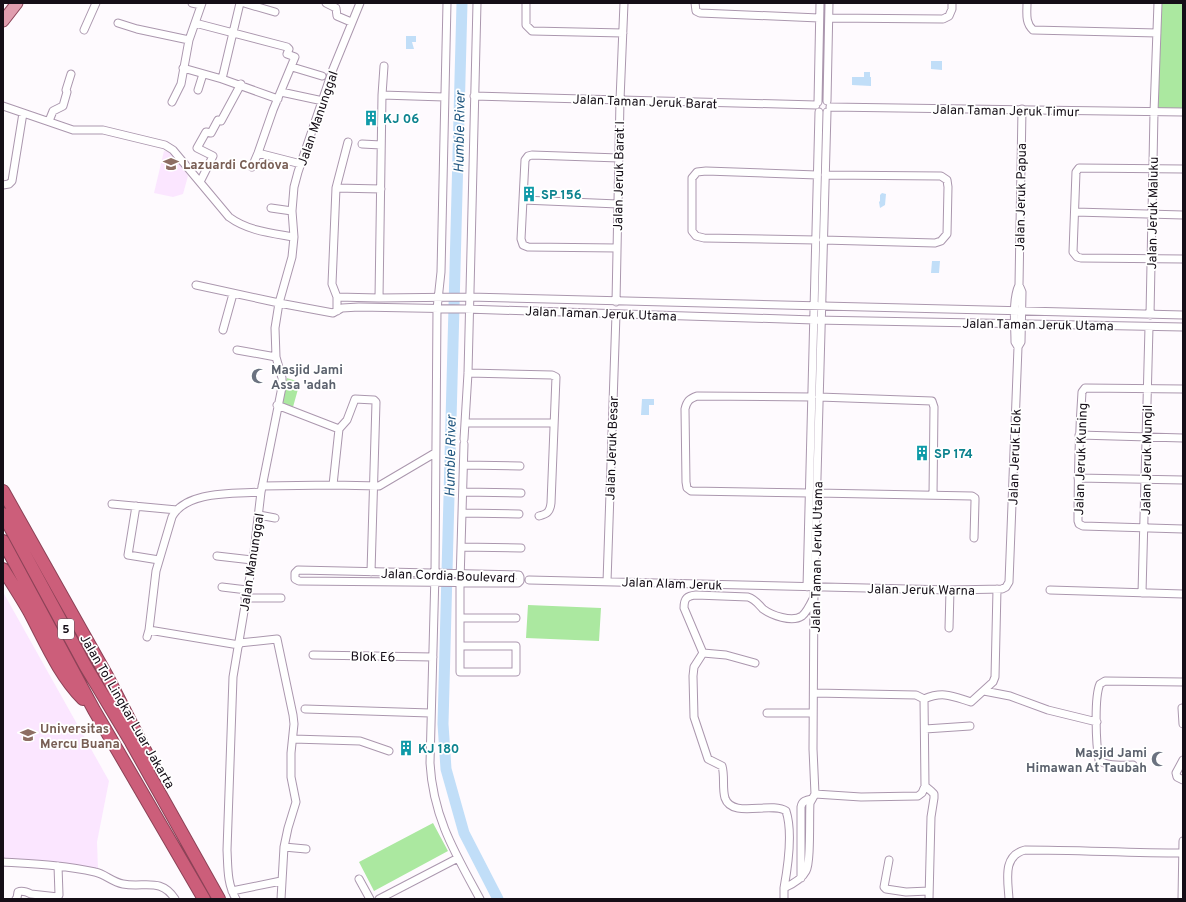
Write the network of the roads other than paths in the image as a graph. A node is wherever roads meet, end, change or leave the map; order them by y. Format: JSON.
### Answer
{"nodes":[{"id":1,"x":17,"y":3,"type":"edge"},
{"id":2,"x":96,"y":3,"type":"edge"},
{"id":3,"x":192,"y":3,"type":"edge"},
{"id":4,"x":240,"y":3,"type":"edge"},
{"id":5,"x":244,"y":3,"type":"edge"},
{"id":6,"x":326,"y":3,"type":"edge"},
{"id":7,"x":360,"y":3,"type":"edge"},
{"id":8,"x":447,"y":3,"type":"edge"},
{"id":9,"x":477,"y":3,"type":"edge"},
{"id":10,"x":526,"y":3,"type":"edge"},
{"id":11,"x":624,"y":3,"type":"edge"},
{"id":12,"x":695,"y":3,"type":"edge"},
{"id":13,"x":820,"y":3,"type":"edge"},
{"id":14,"x":829,"y":3,"type":"edge"},
{"id":15,"x":952,"y":3,"type":"edge"},
{"id":16,"x":1027,"y":3,"type":"edge"},
{"id":17,"x":1158,"y":3,"type":"edge"},
{"id":18,"x":201,"y":4,"type":"edge"},
{"id":19,"x":275,"y":12,"type":"dead end"},
{"id":20,"x":819,"y":18,"type":"junction"},
{"id":21,"x":829,"y":18,"type":"junction"},
{"id":22,"x":3,"y":21,"type":"edge"},
{"id":23,"x":351,"y":22,"type":"junction"},
{"id":24,"x":195,"y":23,"type":"junction"},
{"id":25,"x":118,"y":24,"type":"dead end"},
{"id":26,"x":84,"y":30,"type":"dead end"},
{"id":27,"x":623,"y":33,"type":"junction"},
{"id":28,"x":1157,"y":33,"type":"junction"},
{"id":29,"x":232,"y":34,"type":"junction"},
{"id":30,"x":188,"y":40,"type":"junction"},
{"id":31,"x":384,"y":66,"type":"dead end"},
{"id":32,"x":292,"y":67,"type":"junction"},
{"id":33,"x":184,"y":68,"type":"junction"},
{"id":34,"x":71,"y":74,"type":"dead end"},
{"id":35,"x":203,"y":74,"type":"junction"},
{"id":36,"x":322,"y":76,"type":"dead end"},
{"id":37,"x":222,"y":79,"type":"junction"},
{"id":38,"x":241,"y":84,"type":"junction"},
{"id":39,"x":198,"y":90,"type":"dead end"},
{"id":40,"x":281,"y":92,"type":"junction"},
{"id":41,"x":382,"y":95,"type":"junction"},
{"id":42,"x":474,"y":96,"type":"junction"},
{"id":43,"x":444,"y":97,"type":"junction"},
{"id":44,"x":278,"y":99,"type":"junction"},
{"id":45,"x":620,"y":100,"type":"junction"},
{"id":46,"x":172,"y":102,"type":"dead end"},
{"id":47,"x":323,"y":102,"type":"junction"},
{"id":48,"x":3,"y":106,"type":"edge"},
{"id":49,"x":817,"y":106,"type":"junction"},
{"id":50,"x":828,"y":107,"type":"junction"},
{"id":51,"x":1022,"y":109,"type":"junction"},
{"id":52,"x":1154,"y":112,"type":"junction"},
{"id":53,"x":1183,"y":112,"type":"edge"},
{"id":54,"x":23,"y":113,"type":"junction"},
{"id":55,"x":49,"y":121,"type":"junction"},
{"id":56,"x":348,"y":142,"type":"dead end"},
{"id":57,"x":362,"y":144,"type":"dead end"},
{"id":58,"x":381,"y":145,"type":"junction"},
{"id":59,"x":258,"y":153,"type":"junction"},
{"id":60,"x":619,"y":158,"type":"junction"},
{"id":61,"x":301,"y":164,"type":"junction"},
{"id":62,"x":252,"y":167,"type":"dead end"},
{"id":63,"x":1153,"y":169,"type":"junction"},
{"id":64,"x":1183,"y":169,"type":"edge"},
{"id":65,"x":817,"y":175,"type":"junction"},
{"id":66,"x":825,"y":175,"type":"junction"},
{"id":67,"x":200,"y":182,"type":"junction"},
{"id":68,"x":3,"y":185,"type":"edge"},
{"id":69,"x":336,"y":188,"type":"junction"},
{"id":70,"x":381,"y":189,"type":"junction"},
{"id":71,"x":523,"y":200,"type":"junction"},
{"id":72,"x":618,"y":204,"type":"junction"},
{"id":73,"x":271,"y":208,"type":"dead end"},
{"id":74,"x":292,"y":211,"type":"junction"},
{"id":75,"x":1075,"y":212,"type":"junction"},
{"id":76,"x":1152,"y":214,"type":"junction"},
{"id":77,"x":1183,"y":214,"type":"edge"},
{"id":78,"x":294,"y":237,"type":"junction"},
{"id":79,"x":816,"y":240,"type":"junction"},
{"id":80,"x":823,"y":240,"type":"junction"},
{"id":81,"x":617,"y":248,"type":"junction"},
{"id":82,"x":1151,"y":258,"type":"junction"},
{"id":83,"x":1183,"y":259,"type":"edge"},
{"id":84,"x":196,"y":285,"type":"dead end"},
{"id":85,"x":233,"y":294,"type":"junction"},
{"id":86,"x":337,"y":297,"type":"junction"},
{"id":87,"x":379,"y":298,"type":"junction"},
{"id":88,"x":438,"y":298,"type":"junction"},
{"id":89,"x":466,"y":298,"type":"junction"},
{"id":90,"x":616,"y":302,"type":"junction"},
{"id":91,"x":278,"y":303,"type":"junction"},
{"id":92,"x":708,"y":304,"type":"junction"},
{"id":93,"x":814,"y":306,"type":"junction"},
{"id":94,"x":822,"y":306,"type":"junction"},
{"id":95,"x":437,"y":309,"type":"junction"},
{"id":96,"x":467,"y":309,"type":"junction"},
{"id":97,"x":1019,"y":309,"type":"junction"},
{"id":98,"x":337,"y":311,"type":"junction"},
{"id":99,"x":616,"y":314,"type":"junction"},
{"id":100,"x":1150,"y":315,"type":"junction"},
{"id":101,"x":1183,"y":315,"type":"edge"},
{"id":102,"x":707,"y":316,"type":"junction"},
{"id":103,"x":814,"y":320,"type":"junction"},
{"id":104,"x":821,"y":320,"type":"junction"},
{"id":105,"x":1018,"y":323,"type":"junction"},
{"id":106,"x":1149,"y":327,"type":"junction"},
{"id":107,"x":1183,"y":327,"type":"edge"},
{"id":108,"x":223,"y":330,"type":"dead end"},
{"id":109,"x":237,"y":350,"type":"dead end"},
{"id":110,"x":276,"y":357,"type":"junction"},
{"id":111,"x":468,"y":373,"type":"junction"},
{"id":112,"x":1148,"y":388,"type":"junction"},
{"id":113,"x":1183,"y":389,"type":"edge"},
{"id":114,"x":816,"y":397,"type":"junction"},
{"id":115,"x":278,"y":405,"type":"junction"},
{"id":116,"x":465,"y":423,"type":"junction"},
{"id":117,"x":554,"y":423,"type":"junction"},
{"id":118,"x":339,"y":429,"type":"junction"},
{"id":119,"x":1079,"y":435,"type":"junction"},
{"id":120,"x":1147,"y":437,"type":"junction"},
{"id":121,"x":1183,"y":438,"type":"edge"},
{"id":122,"x":436,"y":453,"type":"junction"},
{"id":123,"x":464,"y":464,"type":"junction"},
{"id":124,"x":520,"y":466,"type":"dead end"},
{"id":125,"x":1078,"y":478,"type":"junction"},
{"id":126,"x":1145,"y":479,"type":"junction"},
{"id":127,"x":1183,"y":480,"type":"edge"},
{"id":128,"x":333,"y":485,"type":"junction"},
{"id":129,"x":372,"y":486,"type":"junction"},
{"id":130,"x":262,"y":489,"type":"junction"},
{"id":131,"x":3,"y":491,"type":"edge"},
{"id":132,"x":463,"y":492,"type":"junction"},
{"id":133,"x":521,"y":493,"type":"dead end"},
{"id":134,"x":813,"y":493,"type":"junction"},
{"id":135,"x":933,"y":495,"type":"junction"},
{"id":136,"x":112,"y":504,"type":"dead end"},
{"id":137,"x":136,"y":506,"type":"junction"},
{"id":138,"x":177,"y":510,"type":"junction"},
{"id":139,"x":462,"y":513,"type":"junction"},
{"id":140,"x":3,"y":514,"type":"edge"},
{"id":141,"x":519,"y":514,"type":"dead end"},
{"id":142,"x":259,"y":515,"type":"junction"},
{"id":143,"x":539,"y":516,"type":"dead end"},
{"id":144,"x":275,"y":518,"type":"dead end"},
{"id":145,"x":1144,"y":528,"type":"junction"},
{"id":146,"x":1183,"y":529,"type":"edge"},
{"id":147,"x":974,"y":538,"type":"dead end"},
{"id":148,"x":3,"y":541,"type":"edge"},
{"id":149,"x":461,"y":547,"type":"junction"},
{"id":150,"x":522,"y":548,"type":"dead end"},
{"id":151,"x":217,"y":556,"type":"dead end"},
{"id":152,"x":159,"y":560,"type":"junction"},
{"id":153,"x":252,"y":560,"type":"junction"},
{"id":154,"x":3,"y":569,"type":"edge"},
{"id":155,"x":370,"y":572,"type":"junction"},
{"id":156,"x":438,"y":573,"type":"junction"},
{"id":157,"x":458,"y":574,"type":"junction"},
{"id":158,"x":529,"y":580,"type":"dead end"},
{"id":159,"x":437,"y":582,"type":"junction"},
{"id":160,"x":458,"y":582,"type":"junction"},
{"id":161,"x":607,"y":582,"type":"junction"},
{"id":162,"x":222,"y":587,"type":"dead end"},
{"id":163,"x":811,"y":587,"type":"junction"},
{"id":164,"x":247,"y":590,"type":"junction"},
{"id":165,"x":950,"y":590,"type":"junction"},
{"id":166,"x":997,"y":590,"type":"junction"},
{"id":167,"x":1050,"y":590,"type":"dead end"},
{"id":168,"x":1142,"y":593,"type":"junction"},
{"id":169,"x":1183,"y":594,"type":"edge"},
{"id":170,"x":814,"y":596,"type":"junction"},
{"id":171,"x":246,"y":598,"type":"junction"},
{"id":172,"x":281,"y":598,"type":"dead end"},
{"id":173,"x":460,"y":618,"type":"junction"},
{"id":174,"x":516,"y":618,"type":"dead end"},
{"id":175,"x":950,"y":628,"type":"dead end"},
{"id":176,"x":239,"y":644,"type":"junction"},
{"id":177,"x":460,"y":646,"type":"junction"},
{"id":178,"x":703,"y":653,"type":"junction"},
{"id":179,"x":314,"y":655,"type":"dead end"},
{"id":180,"x":433,"y":657,"type":"junction"},
{"id":181,"x":755,"y":663,"type":"dead end"},
{"id":182,"x":1183,"y":682,"type":"edge"},
{"id":183,"x":984,"y":691,"type":"junction"},
{"id":184,"x":814,"y":693,"type":"junction"},
{"id":185,"x":924,"y":699,"type":"junction"},
{"id":186,"x":1182,"y":708,"type":"edge"},
{"id":187,"x":304,"y":709,"type":"dead end"},
{"id":188,"x":94,"y":710,"type":"junction"},
{"id":189,"x":430,"y":713,"type":"junction"},
{"id":190,"x":767,"y":713,"type":"dead end"},
{"id":191,"x":813,"y":714,"type":"junction"},
{"id":192,"x":1097,"y":722,"type":"junction"},
{"id":193,"x":1183,"y":724,"type":"edge"},
{"id":194,"x":970,"y":726,"type":"dead end"},
{"id":195,"x":925,"y":729,"type":"junction"},
{"id":196,"x":293,"y":739,"type":"junction"},
{"id":197,"x":388,"y":751,"type":"dead end"},
{"id":198,"x":1183,"y":760,"type":"edge"},
{"id":199,"x":1133,"y":765,"type":"dead end"},
{"id":200,"x":1183,"y":780,"type":"edge"},
{"id":201,"x":925,"y":786,"type":"junction"},
{"id":202,"x":813,"y":797,"type":"junction"},
{"id":203,"x":163,"y":800,"type":"junction"},
{"id":204,"x":1183,"y":843,"type":"edge"},
{"id":205,"x":284,"y":847,"type":"junction"},
{"id":206,"x":306,"y":849,"type":"dead end"},
{"id":207,"x":1183,"y":853,"type":"edge"},
{"id":208,"x":458,"y":858,"type":"junction"},
{"id":209,"x":889,"y":860,"type":"dead end"},
{"id":210,"x":3,"y":862,"type":"edge"},
{"id":211,"x":58,"y":866,"type":"junction"},
{"id":212,"x":359,"y":879,"type":"dead end"},
{"id":213,"x":281,"y":880,"type":"junction"},
{"id":214,"x":784,"y":888,"type":"junction"},
{"id":215,"x":232,"y":891,"type":"junction"},
{"id":216,"x":929,"y":895,"type":"edge"},
{"id":217,"x":14,"y":899,"type":"edge"},
{"id":218,"x":175,"y":899,"type":"edge"},
{"id":219,"x":204,"y":899,"type":"edge"},
{"id":220,"x":219,"y":899,"type":"edge"},
{"id":221,"x":236,"y":899,"type":"edge"},
{"id":222,"x":280,"y":899,"type":"edge"},
{"id":223,"x":370,"y":899,"type":"edge"},
{"id":224,"x":379,"y":899,"type":"edge"},
{"id":225,"x":480,"y":899,"type":"edge"},
{"id":226,"x":784,"y":899,"type":"edge"},
{"id":227,"x":1009,"y":899,"type":"edge"},
{"id":228,"x":1182,"y":899,"type":"edge"}],
"edges":[{"from":1,"to":22,"type":"main road"},
{"from":2,"to":26,"type":"street"},
{"from":3,"to":18,"type":"street"},
{"from":4,"to":29,"type":"street"},
{"from":5,"to":19,"type":"street"},
{"from":6,"to":23,"type":"street"},
{"from":7,"to":23,"type":"street","name":"Jalan Manunggal"},
{"from":8,"to":43,"type":"street"},
{"from":9,"to":42,"type":"street"},
{"from":10,"to":27,"type":"street"},
{"from":11,"to":27,"type":"street","name":"Jalan Jeruk Barat I"},
{"from":12,"to":20,"type":"street"},
{"from":13,"to":20,"type":"street","name":"Jalan Taman Jeruk Utama"},
{"from":14,"to":21,"type":"street","name":"Jalan Taman Jeruk Utama"},
{"from":15,"to":21,"type":"street"},
{"from":16,"to":28,"type":"street"},
{"from":17,"to":28,"type":"street","name":"Jalan Jeruk Maluku"},
{"from":18,"to":24,"type":"street"},
{"from":20,"to":49,"type":"street","name":"Jalan Taman Jeruk Utama"},
{"from":21,"to":50,"type":"street","name":"Jalan Taman Jeruk Utama"},
{"from":23,"to":47,"type":"street","name":"Jalan Manunggal"},
{"from":24,"to":29,"type":"street"},
{"from":24,"to":30,"type":"street"},
{"from":25,"to":30,"type":"street"},
{"from":27,"to":45,"type":"street","name":"Jalan Jeruk Barat I"},
{"from":28,"to":52,"type":"street","name":"Jalan Jeruk Maluku"},
{"from":29,"to":32,"type":"street"},
{"from":29,"to":37,"type":"street"},
{"from":30,"to":33,"type":"street"},
{"from":31,"to":41,"type":"street"},
{"from":32,"to":36,"type":"street"},
{"from":32,"to":40,"type":"street"},
{"from":33,"to":35,"type":"street"},
{"from":33,"to":46,"type":"street"},
{"from":34,"to":55,"type":"street"},
{"from":35,"to":37,"type":"street"},
{"from":35,"to":39,"type":"street"},
{"from":37,"to":38,"type":"street"},
{"from":38,"to":44,"type":"street"},
{"from":38,"to":67,"type":"street"},
{"from":40,"to":44,"type":"street"},
{"from":40,"to":47,"type":"street"},
{"from":41,"to":43,"type":"street"},
{"from":41,"to":58,"type":"street"},
{"from":42,"to":45,"type":"street","name":"Jalan Taman Jeruk Barat"},
{"from":42,"to":89,"type":"street"},
{"from":43,"to":88,"type":"street"},
{"from":44,"to":59,"type":"street"},
{"from":45,"to":49,"type":"street","name":"Jalan Taman Jeruk Barat"},
{"from":45,"to":60,"type":"street","name":"Jalan Jeruk Barat I"},
{"from":47,"to":61,"type":"street","name":"Jalan Manunggal"},
{"from":48,"to":54,"type":"street"},
{"from":49,"to":50,"type":"street"},
{"from":49,"to":50,"type":"street"},
{"from":49,"to":65,"type":"street","name":"Jalan Taman Jeruk Utama"},
{"from":50,"to":51,"type":"street","name":"Jalan Taman Jeruk Timur"},
{"from":50,"to":66,"type":"street","name":"Jalan Taman Jeruk Utama"},
{"from":51,"to":52,"type":"street","name":"Jalan Taman Jeruk Timur"},
{"from":51,"to":97,"type":"street","name":"Jalan Jeruk Papua"},
{"from":52,"to":53,"type":"street","name":"Jalan Taman Jeruk Timur"},
{"from":52,"to":63,"type":"street","name":"Jalan Jeruk Maluku"},
{"from":54,"to":55,"type":"street"},
{"from":54,"to":68,"type":"street"},
{"from":55,"to":67,"type":"street"},
{"from":56,"to":69,"type":"street"},
{"from":57,"to":58,"type":"street"},
{"from":58,"to":70,"type":"street"},
{"from":59,"to":61,"type":"street"},
{"from":59,"to":62,"type":"street"},
{"from":60,"to":71,"type":"street"},
{"from":60,"to":72,"type":"street","name":"Jalan Jeruk Barat I"},
{"from":61,"to":74,"type":"street","name":"Jalan Manunggal"},
{"from":63,"to":64,"type":"street"},
{"from":63,"to":75,"type":"street"},
{"from":63,"to":76,"type":"street","name":"Jalan Jeruk Maluku"},
{"from":65,"to":79,"type":"street","name":"Jalan Taman Jeruk Utama"},
{"from":65,"to":79,"type":"street"},
{"from":66,"to":80,"type":"street","name":"Jalan Taman Jeruk Utama"},
{"from":66,"to":80,"type":"street"},
{"from":67,"to":78,"type":"street"},
{"from":69,"to":70,"type":"street"},
{"from":69,"to":86,"type":"street"},
{"from":70,"to":87,"type":"street"},
{"from":71,"to":72,"type":"street"},
{"from":71,"to":81,"type":"street"},
{"from":72,"to":81,"type":"street","name":"Jalan Jeruk Barat I"},
{"from":73,"to":74,"type":"street"},
{"from":74,"to":78,"type":"street","name":"Jalan Manunggal"},
{"from":75,"to":76,"type":"street"},
{"from":75,"to":82,"type":"street"},
{"from":76,"to":77,"type":"street"},
{"from":76,"to":82,"type":"street","name":"Jalan Jeruk Maluku"},
{"from":78,"to":91,"type":"street","name":"Jalan Manunggal"},
{"from":79,"to":93,"type":"street","name":"Jalan Taman Jeruk Utama"},
{"from":80,"to":94,"type":"street","name":"Jalan Taman Jeruk Utama"},
{"from":81,"to":90,"type":"street","name":"Jalan Jeruk Barat I"},
{"from":82,"to":83,"type":"street"},
{"from":82,"to":100,"type":"street","name":"Jalan Jeruk Maluku"},
{"from":84,"to":85,"type":"street","name":"Jalan Taman Jeruk Utama"},
{"from":85,"to":91,"type":"street","name":"Jalan Taman Jeruk Utama"},
{"from":85,"to":108,"type":"street"},
{"from":86,"to":87,"type":"street","name":"Jalan Taman Jeruk Utama"},
{"from":86,"to":98,"type":"street"},
{"from":87,"to":88,"type":"street","name":"Jalan Taman Jeruk Utama"},
{"from":88,"to":89,"type":"street","name":"Jalan Taman Jeruk Utama"},
{"from":88,"to":95,"type":"street"},
{"from":89,"to":90,"type":"street","name":"Jalan Taman Jeruk Utama"},
{"from":89,"to":96,"type":"street"},
{"from":90,"to":92,"type":"street","name":"Jalan Taman Jeruk Utama"},
{"from":91,"to":98,"type":"street","name":"Jalan Taman Jeruk Utama"},
{"from":91,"to":110,"type":"street","name":"Jalan Manunggal"},
{"from":92,"to":93,"type":"street","name":"Jalan Taman Jeruk Utama"},
{"from":92,"to":102,"type":"street"},
{"from":93,"to":94,"type":"street","name":"Jalan Taman Jeruk Utama"},
{"from":93,"to":103,"type":"street","name":"Jalan Taman Jeruk Utama"},
{"from":94,"to":97,"type":"street","name":"Jalan Taman Jeruk Utama"},
{"from":94,"to":104,"type":"street","name":"Jalan Taman Jeruk Utama"},
{"from":95,"to":96,"type":"street","name":"Jalan Taman Jeruk Utama"},
{"from":95,"to":98,"type":"street","name":"Jalan Taman Jeruk Utama"},
{"from":95,"to":122,"type":"street"},
{"from":96,"to":99,"type":"street","name":"Jalan Taman Jeruk Utama"},
{"from":96,"to":111,"type":"street"},
{"from":97,"to":100,"type":"street","name":"Jalan Taman Jeruk Utama"},
{"from":97,"to":105,"type":"street","name":"Jalan Jeruk Papua"},
{"from":99,"to":102,"type":"street","name":"Jalan Taman Jeruk Utama"},
{"from":99,"to":161,"type":"street","name":"Jalan Jeruk Besar"},
{"from":100,"to":101,"type":"street","name":"Jalan Taman Jeruk Utama"},
{"from":102,"to":103,"type":"street","name":"Jalan Taman Jeruk Utama"},
{"from":103,"to":104,"type":"street","name":"Jalan Taman Jeruk Utama"},
{"from":103,"to":114,"type":"street","name":"Jalan Taman Jeruk Utama"},
{"from":104,"to":105,"type":"street","name":"Jalan Taman Jeruk Utama"},
{"from":104,"to":114,"type":"street","name":"Jalan Taman Jeruk Utama"},
{"from":105,"to":106,"type":"street","name":"Jalan Taman Jeruk Utama"},
{"from":105,"to":166,"type":"street","name":"Jalan Jeruk Elok"},
{"from":106,"to":107,"type":"street","name":"Jalan Taman Jeruk Utama"},
{"from":106,"to":112,"type":"street","name":"Jalan Jeruk Mungil"},
{"from":109,"to":110,"type":"street"},
{"from":110,"to":115,"type":"street","name":"Jalan Manunggal"},
{"from":111,"to":116,"type":"street"},
{"from":111,"to":117,"type":"street"},
{"from":112,"to":113,"type":"street","name":"Jalan Jeruk Kuning"},
{"from":112,"to":119,"type":"street","name":"Jalan Jeruk Kuning"},
{"from":112,"to":120,"type":"street","name":"Jalan Jeruk Mungil"},
{"from":114,"to":134,"type":"street","name":"Jalan Taman Jeruk Utama"},
{"from":114,"to":134,"type":"street"},
{"from":114,"to":135,"type":"street"},
{"from":115,"to":118,"type":"street"},
{"from":115,"to":130,"type":"street","name":"Jalan Manunggal"},
{"from":116,"to":117,"type":"street"},
{"from":116,"to":123,"type":"street"},
{"from":117,"to":143,"type":"street"},
{"from":118,"to":128,"type":"street"},
{"from":118,"to":129,"type":"street"},
{"from":119,"to":120,"type":"street"},
{"from":119,"to":125,"type":"street","name":"Jalan Jeruk Kuning"},
{"from":120,"to":121,"type":"street"},
{"from":120,"to":126,"type":"street","name":"Jalan Jeruk Mungil"},
{"from":122,"to":129,"type":"street"},
{"from":122,"to":156,"type":"street"},
{"from":123,"to":124,"type":"street"},
{"from":123,"to":132,"type":"street"},
{"from":125,"to":126,"type":"street"},
{"from":125,"to":145,"type":"street","name":"Jalan Jeruk Kuning"},
{"from":126,"to":127,"type":"street"},
{"from":126,"to":145,"type":"street","name":"Jalan Jeruk Mungil"},
{"from":128,"to":129,"type":"street"},
{"from":128,"to":130,"type":"street"},
{"from":129,"to":155,"type":"street"},
{"from":130,"to":138,"type":"street"},
{"from":130,"to":142,"type":"street","name":"Jalan Manunggal"},
{"from":131,"to":203,"type":"highway"},
{"from":132,"to":133,"type":"street"},
{"from":132,"to":139,"type":"street"},
{"from":134,"to":135,"type":"street"},
{"from":134,"to":163,"type":"street","name":"Jalan Taman Jeruk Utama"},
{"from":135,"to":147,"type":"street"},
{"from":136,"to":137,"type":"street"},
{"from":137,"to":138,"type":"street"},
{"from":137,"to":152,"type":"street"},
{"from":138,"to":152,"type":"street"},
{"from":139,"to":141,"type":"street"},
{"from":139,"to":149,"type":"street"},
{"from":140,"to":203,"type":"highway","name":"Jalan Tol Lingkar Luar Jakarta","number":"5"},
{"from":142,"to":144,"type":"street"},
{"from":142,"to":153,"type":"street","name":"Jalan Manunggal"},
{"from":145,"to":146,"type":"street","name":"Jalan Jeruk Kuning"},
{"from":145,"to":168,"type":"street","name":"Jalan Jeruk Mungil"},
{"from":148,"to":188,"type":"highway","name":"Jalan Tol Lingkar Luar Jakarta","number":"5"},
{"from":149,"to":150,"type":"street"},
{"from":149,"to":157,"type":"street"},
{"from":151,"to":153,"type":"street"},
{"from":152,"to":176,"type":"street"},
{"from":153,"to":164,"type":"street","name":"Jalan Manunggal"},
{"from":154,"to":188,"type":"highway"},
{"from":155,"to":156,"type":"street","name":"Jalan Cordia Boulevard"},
{"from":155,"to":159,"type":"street","name":"Jalan Cordia Boulevard"},
{"from":156,"to":157,"type":"street","name":"Jalan Cordia Boulevard"},
{"from":156,"to":159,"type":"street"},
{"from":157,"to":160,"type":"street"},
{"from":157,"to":160,"type":"street","name":"Jalan Cordia Boulevard"},
{"from":158,"to":161,"type":"street","name":"Jalan Alam Jeruk"},
{"from":159,"to":160,"type":"street","name":"Jalan Cordia Boulevard"},
{"from":159,"to":180,"type":"street"},
{"from":160,"to":173,"type":"street"},
{"from":161,"to":163,"type":"street","name":"Jalan Alam Jeruk"},
{"from":162,"to":164,"type":"street"},
{"from":163,"to":165,"type":"street","name":"Jalan Jeruk Warna"},
{"from":163,"to":170,"type":"street","name":"Jalan Taman Jeruk Utama"},
{"from":164,"to":171,"type":"street","name":"Jalan Manunggal"},
{"from":165,"to":166,"type":"street","name":"Jalan Jeruk Warna"},
{"from":165,"to":175,"type":"street"},
{"from":166,"to":183,"type":"street"},
{"from":167,"to":168,"type":"street"},
{"from":168,"to":169,"type":"street"},
{"from":170,"to":178,"type":"street"},
{"from":170,"to":184,"type":"street","name":"Jalan Taman Jeruk Utama"},
{"from":171,"to":172,"type":"street"},
{"from":171,"to":176,"type":"street","name":"Jalan Manunggal"},
{"from":173,"to":174,"type":"street"},
{"from":173,"to":177,"type":"street"},
{"from":176,"to":196,"type":"street"},
{"from":176,"to":215,"type":"street","name":"Jalan Manunggal"},
{"from":177,"to":177,"type":"street"},
{"from":178,"to":181,"type":"street"},
{"from":178,"to":214,"type":"street"},
{"from":179,"to":180,"type":"street","name":"Blok E6"},
{"from":180,"to":189,"type":"street"},
{"from":182,"to":192,"type":"street"},
{"from":183,"to":185,"type":"street"},
{"from":183,"to":192,"type":"street"},
{"from":184,"to":185,"type":"street"},
{"from":184,"to":191,"type":"street","name":"Jalan Taman Jeruk Utama"},
{"from":185,"to":195,"type":"street"},
{"from":186,"to":193,"type":"street"},
{"from":187,"to":189,"type":"street"},
{"from":188,"to":219,"type":"highway","name":"Jalan Tol Lingkar Luar Jakarta","number":"5"},
{"from":189,"to":208,"type":"street"},
{"from":190,"to":191,"type":"street"},
{"from":191,"to":202,"type":"street","name":"Jalan Taman Jeruk Utama"},
{"from":192,"to":199,"type":"street"},
{"from":194,"to":195,"type":"street"},
{"from":195,"to":201,"type":"street"},
{"from":196,"to":197,"type":"street"},
{"from":196,"to":205,"type":"street"},
{"from":198,"to":200,"type":"street"},
{"from":201,"to":202,"type":"street"},
{"from":201,"to":216,"type":"street"},
{"from":202,"to":214,"type":"street"},
{"from":203,"to":220,"type":"highway","name":"Jalan Tol Lingkar Luar Jakarta","number":"5"},
{"from":204,"to":207,"type":"street"},
{"from":205,"to":206,"type":"street"},
{"from":205,"to":213,"type":"street"},
{"from":207,"to":227,"type":"street"},
{"from":207,"to":228,"type":"street"},
{"from":208,"to":224,"type":"street"},
{"from":208,"to":225,"type":"street"},
{"from":209,"to":216,"type":"street"},
{"from":210,"to":211,"type":"street"},
{"from":211,"to":217,"type":"street"},
{"from":211,"to":218,"type":"street"},
{"from":212,"to":223,"type":"street"},
{"from":213,"to":215,"type":"street"},
{"from":213,"to":222,"type":"street"},
{"from":214,"to":226,"type":"street"},
{"from":215,"to":221,"type":"street","name":"Jalan Manunggal"}]}
